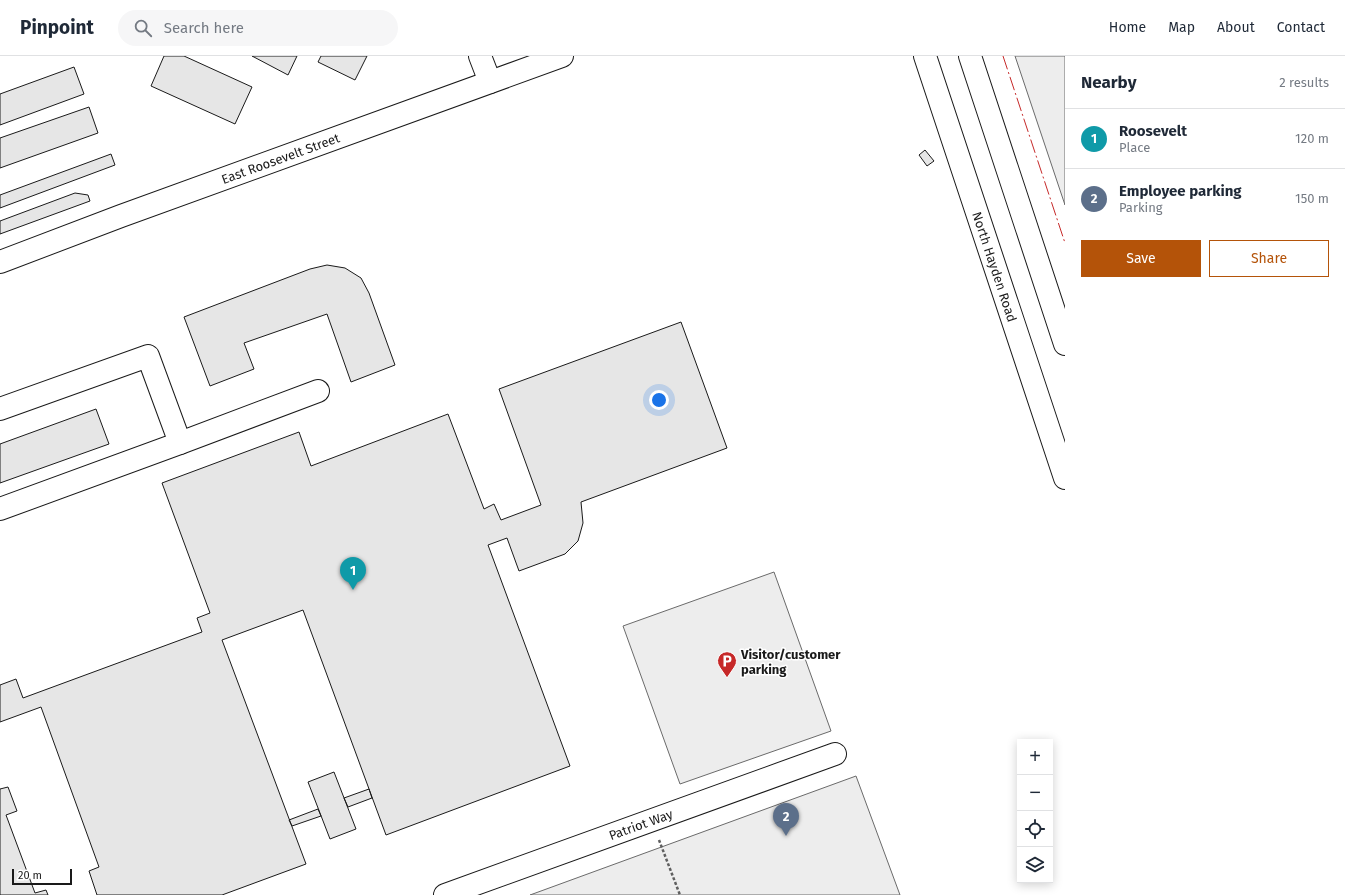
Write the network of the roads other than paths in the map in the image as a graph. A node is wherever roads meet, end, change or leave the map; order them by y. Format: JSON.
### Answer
{"nodes":[{"id":1,"x":480,"y":56,"type":"edge"},
{"id":2,"x":562,"y":56,"type":"edge"},
{"id":3,"x":925,"y":56,"type":"edge"},
{"id":4,"x":970,"y":56,"type":"edge"},
{"id":5,"x":490,"y":82,"type":"junction"},
{"id":6,"x":0,"y":262,"type":"edge"},
{"id":7,"x":1065,"y":344,"type":"edge"},
{"id":8,"x":318,"y":391,"type":"dead end"},
{"id":9,"x":0,"y":408,"type":"edge"},
{"id":10,"x":180,"y":442,"type":"junction"},
{"id":11,"x":1065,"y":478,"type":"edge"},
{"id":12,"x":0,"y":509,"type":"edge"},
{"id":13,"x":835,"y":754,"type":"dead end"},
{"id":14,"x":445,"y":895,"type":"edge"}],
"edges":[{"from":1,"to":5,"type":"main road"},
{"from":2,"to":5,"type":"main road","name":"East Roosevelt Street"},
{"from":3,"to":11,"type":"main road","name":"North Hayden Road"},
{"from":4,"to":7,"type":"main road"},
{"from":5,"to":6,"type":"main road","name":"East Roosevelt Street"},
{"from":8,"to":10,"type":"main road"},
{"from":9,"to":10,"type":"main road"},
{"from":10,"to":12,"type":"main road"},
{"from":13,"to":14,"type":"main road","name":"Patriot Way"}]}
